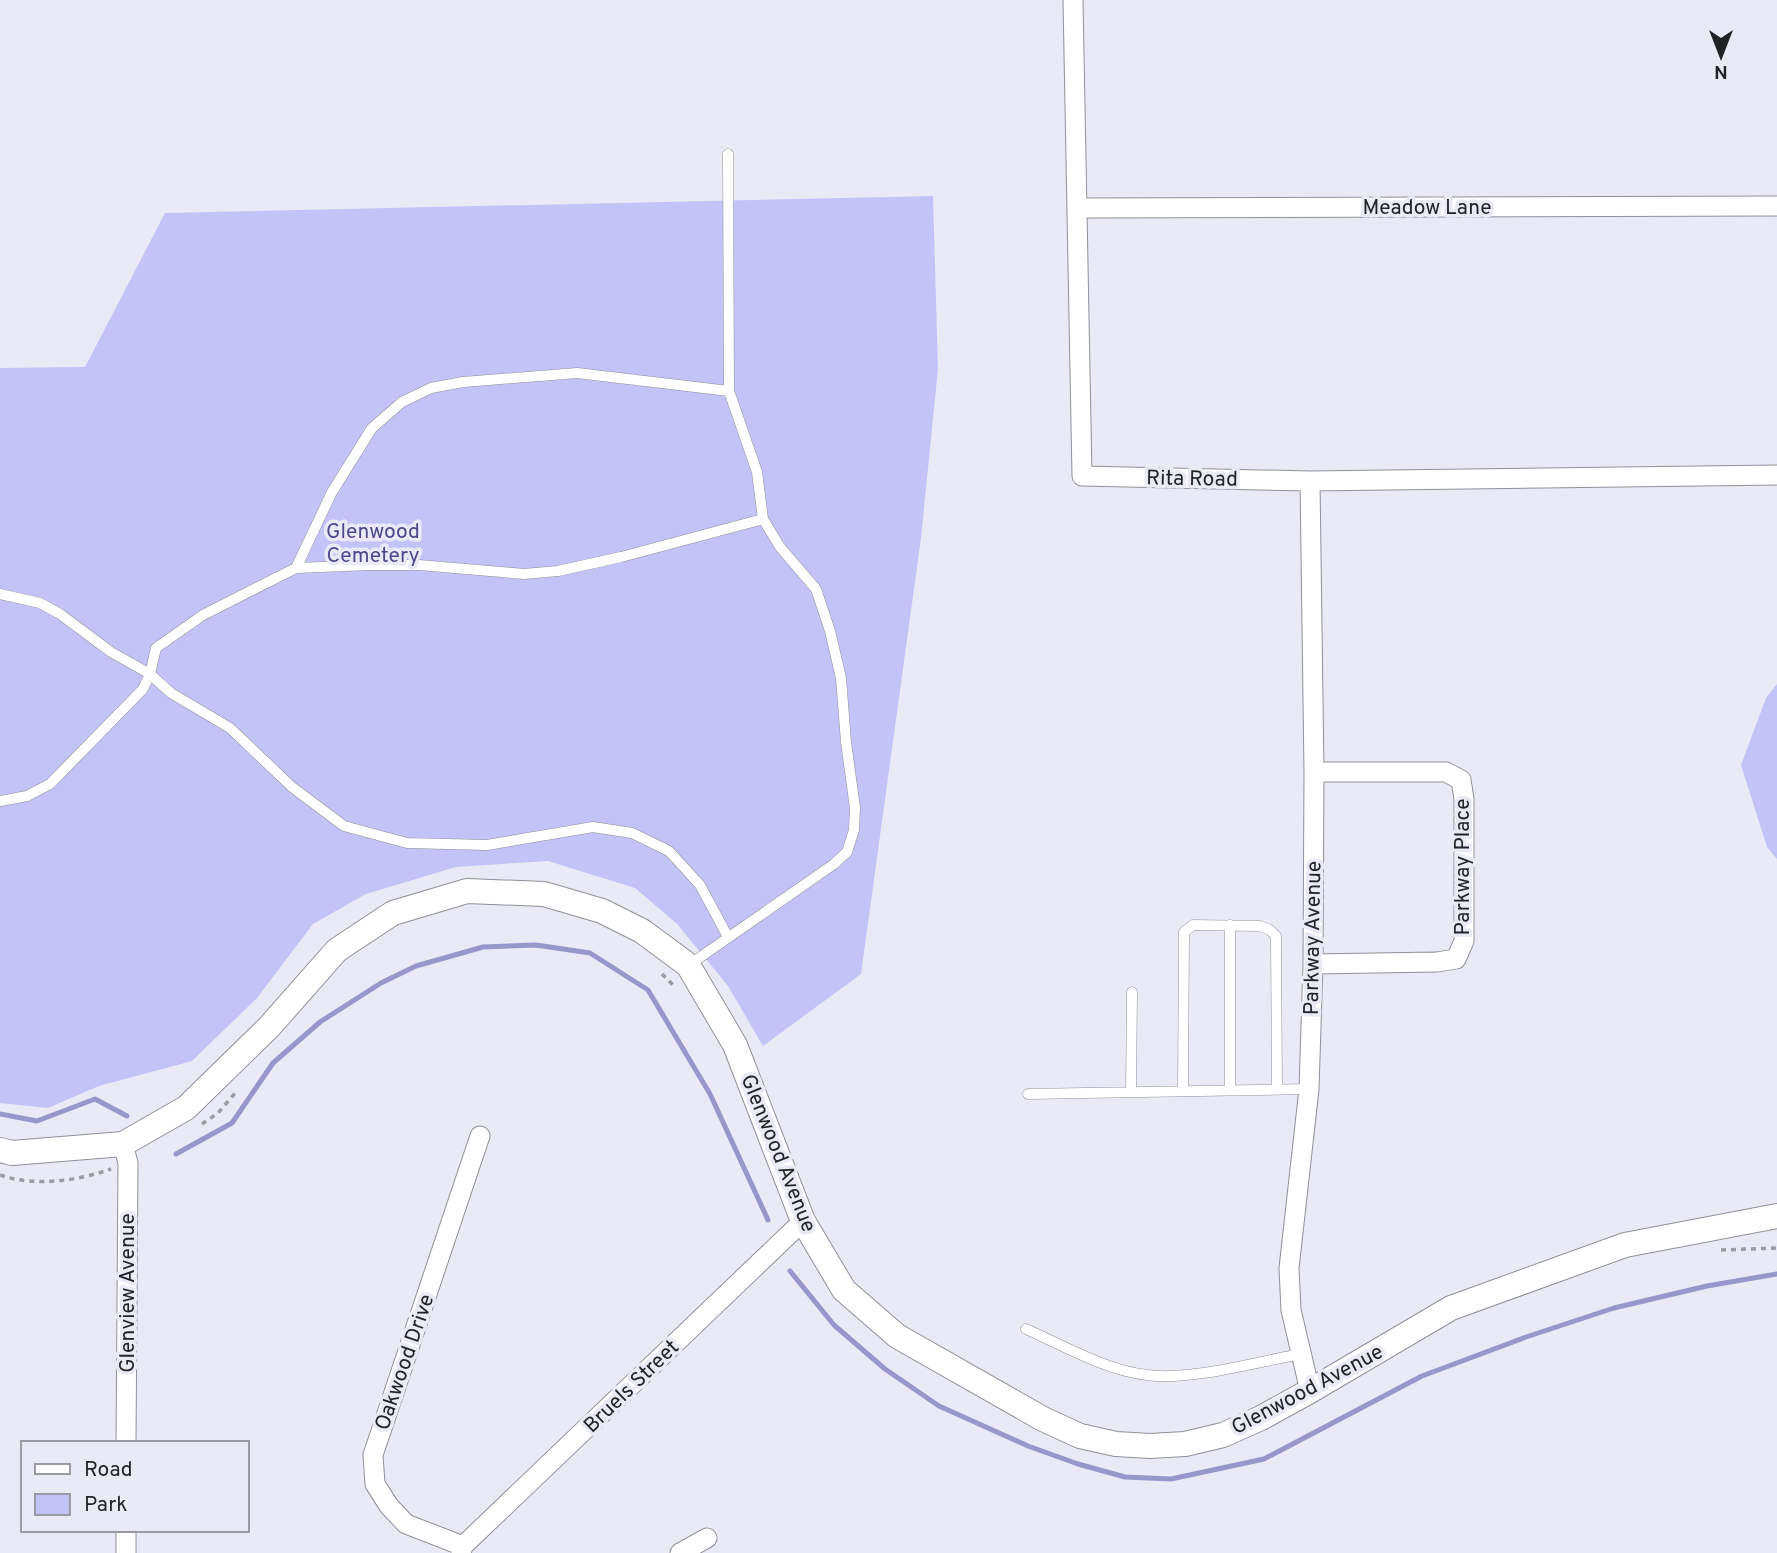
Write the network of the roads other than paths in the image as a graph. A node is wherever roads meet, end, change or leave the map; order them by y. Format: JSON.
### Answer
{"nodes":[{"id":1,"x":1073,"y":0,"type":"edge"},
{"id":2,"x":728,"y":154,"type":"dead end"},
{"id":3,"x":1777,"y":206,"type":"edge"},
{"id":4,"x":1077,"y":208,"type":"junction"},
{"id":5,"x":729,"y":391,"type":"junction"},
{"id":6,"x":1777,"y":475,"type":"edge"},
{"id":7,"x":1310,"y":481,"type":"junction"},
{"id":8,"x":763,"y":519,"type":"junction"},
{"id":9,"x":296,"y":568,"type":"junction"},
{"id":10,"x":0,"y":594,"type":"edge"},
{"id":11,"x":150,"y":674,"type":"junction"},
{"id":12,"x":1314,"y":772,"type":"junction"},
{"id":13,"x":0,"y":801,"type":"edge"},
{"id":14,"x":1230,"y":925,"type":"junction"},
{"id":15,"x":728,"y":937,"type":"junction"},
{"id":16,"x":1313,"y":964,"type":"junction"},
{"id":17,"x":688,"y":965,"type":"junction"},
{"id":18,"x":1132,"y":992,"type":"dead end"},
{"id":19,"x":1277,"y":1089,"type":"junction"},
{"id":20,"x":1309,"y":1089,"type":"junction"},
{"id":21,"x":1230,"y":1090,"type":"junction"},
{"id":22,"x":1183,"y":1091,"type":"junction"},
{"id":23,"x":1131,"y":1092,"type":"junction"},
{"id":24,"x":1028,"y":1094,"type":"dead end"},
{"id":25,"x":480,"y":1136,"type":"dead end"},
{"id":26,"x":0,"y":1150,"type":"edge"},
{"id":27,"x":126,"y":1153,"type":"junction"},
{"id":28,"x":1777,"y":1216,"type":"edge"},
{"id":29,"x":803,"y":1221,"type":"junction"},
{"id":30,"x":1026,"y":1329,"type":"dead end"},
{"id":31,"x":1301,"y":1354,"type":"junction"},
{"id":32,"x":1310,"y":1391,"type":"junction"},
{"id":33,"x":126,"y":1441,"type":"edge"},
{"id":34,"x":126,"y":1532,"type":"edge"},
{"id":35,"x":707,"y":1538,"type":"dead end"},
{"id":36,"x":462,"y":1549,"type":"edge"},
{"id":37,"x":126,"y":1553,"type":"edge"},
{"id":38,"x":680,"y":1553,"type":"edge"}],
"edges":[{"from":1,"to":4,"type":"street","name":"Rita Road"},
{"from":2,"to":5,"type":"lane"},
{"from":3,"to":4,"type":"street","name":"Meadow Lane"},
{"from":4,"to":7,"type":"street","name":"Rita Road"},
{"from":5,"to":8,"type":"lane"},
{"from":5,"to":9,"type":"lane"},
{"from":6,"to":7,"type":"street","name":"Rita Road"},
{"from":7,"to":12,"type":"street","name":"Parkway Avenue"},
{"from":8,"to":9,"type":"lane"},
{"from":8,"to":15,"type":"lane"},
{"from":9,"to":11,"type":"lane"},
{"from":10,"to":11,"type":"lane"},
{"from":11,"to":13,"type":"lane"},
{"from":11,"to":15,"type":"lane"},
{"from":12,"to":16,"type":"street","name":"Parkway Avenue"},
{"from":12,"to":16,"type":"street","name":"Parkway Place"},
{"from":14,"to":19,"type":"lane"},
{"from":14,"to":21,"type":"lane"},
{"from":14,"to":22,"type":"lane"},
{"from":15,"to":17,"type":"lane"},
{"from":16,"to":20,"type":"street","name":"Parkway Avenue"},
{"from":17,"to":27,"type":"street","name":"Glenwood Avenue"},
{"from":17,"to":29,"type":"street","name":"Glenwood Avenue"},
{"from":18,"to":23,"type":"lane"},
{"from":19,"to":20,"type":"lane"},
{"from":19,"to":21,"type":"lane"},
{"from":20,"to":31,"type":"street","name":"Parkway Avenue"},
{"from":21,"to":22,"type":"lane"},
{"from":22,"to":23,"type":"lane"},
{"from":23,"to":24,"type":"lane"},
{"from":25,"to":36,"type":"street","name":"Oakwood Drive"},
{"from":26,"to":27,"type":"street","name":"Glenwood Avenue"},
{"from":27,"to":33,"type":"street","name":"Glenview Avenue"},
{"from":28,"to":32,"type":"street","name":"Glenwood Avenue"},
{"from":29,"to":32,"type":"street","name":"Glenwood Avenue"},
{"from":29,"to":36,"type":"street","name":"Bruels Street"},
{"from":30,"to":31,"type":"lane"},
{"from":31,"to":32,"type":"street","name":"Parkway Avenue"},
{"from":34,"to":37,"type":"street"},
{"from":35,"to":38,"type":"street"}]}
